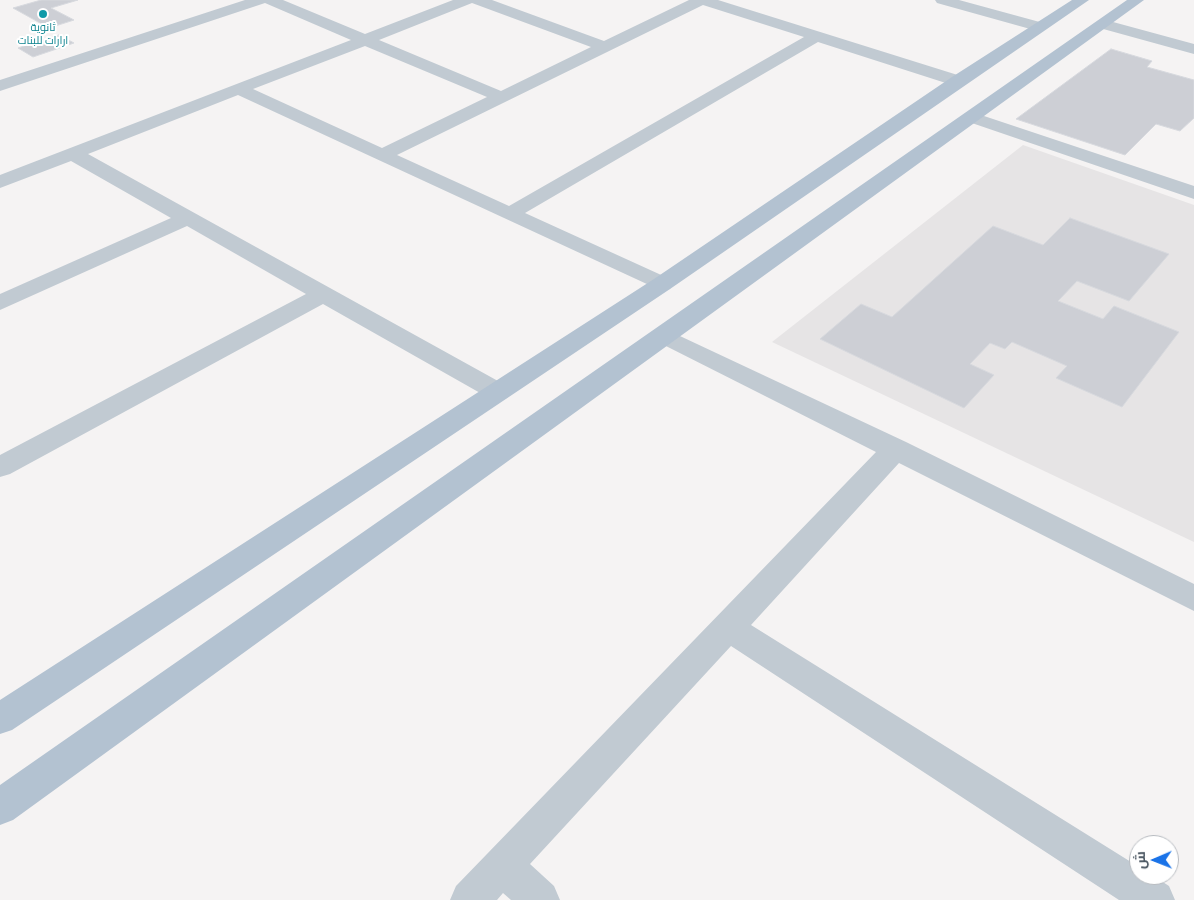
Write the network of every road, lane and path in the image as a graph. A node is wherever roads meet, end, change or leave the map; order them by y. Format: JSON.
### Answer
{"nodes":[{"id":1,"x":260,"y":0,"type":"edge"},
{"id":2,"x":270,"y":0,"type":"edge"},
{"id":3,"x":467,"y":0,"type":"edge"},
{"id":4,"x":478,"y":0,"type":"edge"},
{"id":5,"x":702,"y":0,"type":"edge"},
{"id":6,"x":942,"y":0,"type":"edge"},
{"id":7,"x":1082,"y":0,"type":"edge"},
{"id":8,"x":1137,"y":0,"type":"edge"},
{"id":9,"x":1102,"y":24,"type":"junction"},
{"id":10,"x":1041,"y":27,"type":"junction"},
{"id":11,"x":1186,"y":31,"type":"dead end"},
{"id":12,"x":817,"y":36,"type":"junction"},
{"id":13,"x":1155,"y":38,"type":"junction"},
{"id":14,"x":365,"y":40,"type":"junction"},
{"id":15,"x":605,"y":46,"type":"junction"},
{"id":16,"x":1194,"y":49,"type":"edge"},
{"id":17,"x":958,"y":81,"type":"junction"},
{"id":18,"x":0,"y":86,"type":"edge"},
{"id":19,"x":238,"y":89,"type":"junction"},
{"id":20,"x":501,"y":97,"type":"junction"},
{"id":21,"x":972,"y":117,"type":"junction"},
{"id":22,"x":881,"y":134,"type":"junction"},
{"id":23,"x":925,"y":151,"type":"junction"},
{"id":24,"x":73,"y":154,"type":"junction"},
{"id":25,"x":382,"y":156,"type":"junction"},
{"id":26,"x":0,"y":182,"type":"edge"},
{"id":27,"x":1194,"y":194,"type":"edge"},
{"id":28,"x":509,"y":214,"type":"junction"},
{"id":29,"x":188,"y":218,"type":"junction"},
{"id":30,"x":662,"y":284,"type":"junction"},
{"id":31,"x":324,"y":294,"type":"junction"},
{"id":32,"x":0,"y":303,"type":"edge"},
{"id":33,"x":665,"y":336,"type":"junction"},
{"id":34,"x":498,"y":392,"type":"junction"},
{"id":35,"x":896,"y":448,"type":"junction"},
{"id":36,"x":0,"y":467,"type":"edge"},
{"id":37,"x":1194,"y":598,"type":"edge"},
{"id":38,"x":728,"y":627,"type":"junction"},
{"id":39,"x":0,"y":719,"type":"edge"},
{"id":40,"x":0,"y":807,"type":"edge"},
{"id":41,"x":503,"y":866,"type":"junction"},
{"id":42,"x":470,"y":900,"type":"edge"},
{"id":43,"x":540,"y":900,"type":"edge"},
{"id":44,"x":1155,"y":900,"type":"edge"}],
"edges":[{"from":1,"to":18,"type":"street"},
{"from":2,"to":14,"type":"street"},
{"from":3,"to":14,"type":"street"},
{"from":4,"to":15,"type":"street"},
{"from":5,"to":12,"type":"street"},
{"from":5,"to":15,"type":"street"},
{"from":6,"to":10,"type":"street"},
{"from":7,"to":10,"type":"main road"},
{"from":8,"to":9,"type":"main road"},
{"from":9,"to":13,"type":"street"},
{"from":9,"to":21,"type":"main road"},
{"from":10,"to":17,"type":"main road"},
{"from":11,"to":13,"type":"street"},
{"from":12,"to":17,"type":"street"},
{"from":12,"to":28,"type":"street"},
{"from":13,"to":16,"type":"street"},
{"from":14,"to":19,"type":"street"},
{"from":14,"to":20,"type":"street"},
{"from":15,"to":20,"type":"street"},
{"from":17,"to":22,"type":"main road"},
{"from":19,"to":24,"type":"street"},
{"from":19,"to":25,"type":"street"},
{"from":20,"to":25,"type":"street"},
{"from":21,"to":23,"type":"main road"},
{"from":21,"to":27,"type":"street"},
{"from":22,"to":23,"type":"main road"},
{"from":22,"to":30,"type":"main road"},
{"from":23,"to":33,"type":"main road"},
{"from":24,"to":26,"type":"street"},
{"from":24,"to":29,"type":"street"},
{"from":25,"to":28,"type":"street"},
{"from":28,"to":30,"type":"street"},
{"from":29,"to":31,"type":"street"},
{"from":29,"to":32,"type":"street"},
{"from":30,"to":34,"type":"main road"},
{"from":31,"to":34,"type":"street"},
{"from":31,"to":36,"type":"street"},
{"from":33,"to":35,"type":"street"},
{"from":33,"to":40,"type":"main road"},
{"from":34,"to":39,"type":"main road"},
{"from":35,"to":37,"type":"street"},
{"from":35,"to":38,"type":"street"},
{"from":38,"to":41,"type":"street"},
{"from":38,"to":44,"type":"street"},
{"from":41,"to":42,"type":"street"},
{"from":41,"to":43,"type":"street"}]}
